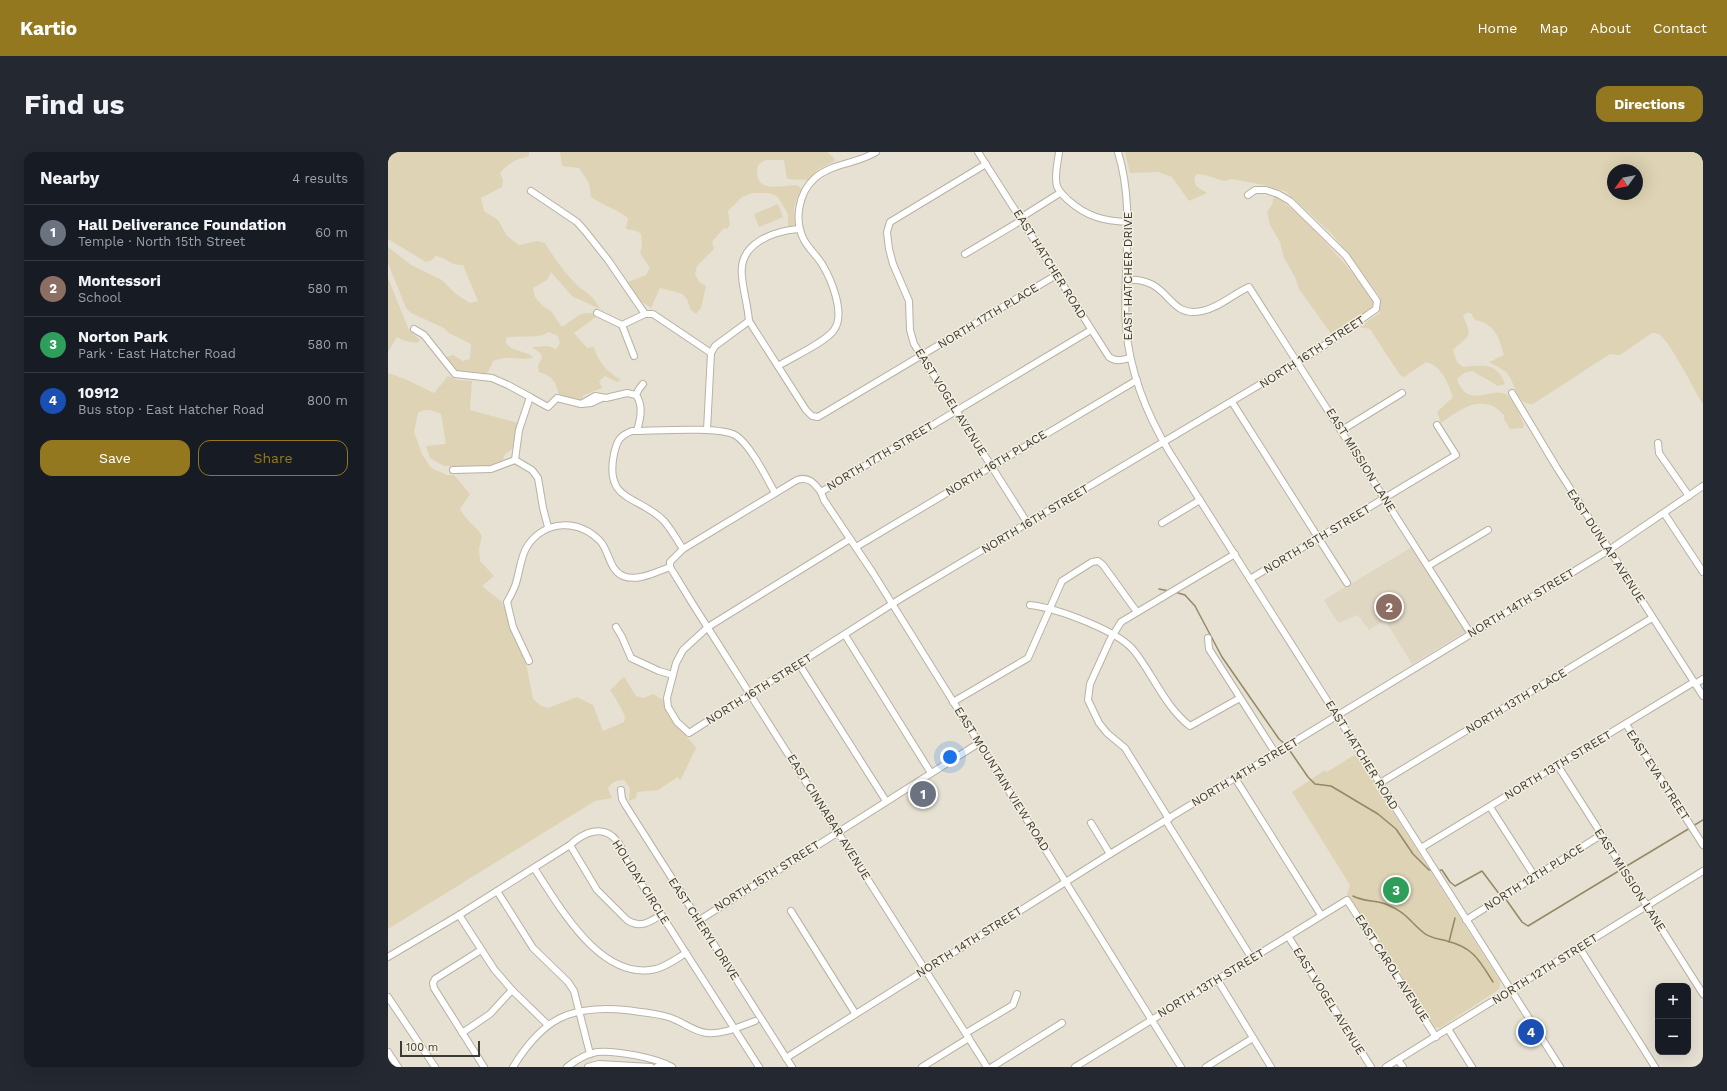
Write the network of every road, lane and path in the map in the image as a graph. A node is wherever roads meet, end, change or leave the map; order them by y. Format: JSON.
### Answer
{"nodes":[{"id":1,"x":876,"y":152,"type":"edge"},
{"id":2,"x":978,"y":152,"type":"edge"},
{"id":3,"x":1059,"y":152,"type":"edge"},
{"id":4,"x":1118,"y":152,"type":"edge"},
{"id":5,"x":986,"y":164,"type":"junction"},
{"id":6,"x":531,"y":190,"type":"dead end"},
{"id":7,"x":1060,"y":193,"type":"junction"},
{"id":8,"x":1248,"y":195,"type":"dead end"},
{"id":9,"x":1022,"y":218,"type":"junction"},
{"id":10,"x":1128,"y":222,"type":"junction"},
{"id":11,"x":799,"y":229,"type":"junction"},
{"id":12,"x":965,"y":254,"type":"dead end"},
{"id":13,"x":1058,"y":274,"type":"junction"},
{"id":14,"x":1126,"y":280,"type":"junction"},
{"id":15,"x":597,"y":313,"type":"dead end"},
{"id":16,"x":645,"y":314,"type":"junction"},
{"id":17,"x":749,"y":321,"type":"junction"},
{"id":18,"x":622,"y":325,"type":"junction"},
{"id":19,"x":414,"y":329,"type":"dead end"},
{"id":20,"x":1092,"y":330,"type":"junction"},
{"id":21,"x":710,"y":353,"type":"junction"},
{"id":22,"x":634,"y":356,"type":"dead end"},
{"id":23,"x":921,"y":356,"type":"junction"},
{"id":24,"x":1130,"y":358,"type":"junction"},
{"id":25,"x":1298,"y":362,"type":"junction"},
{"id":26,"x":778,"y":366,"type":"junction"},
{"id":27,"x":1137,"y":380,"type":"junction"},
{"id":28,"x":644,"y":384,"type":"dead end"},
{"id":29,"x":1402,"y":393,"type":"dead end"},
{"id":30,"x":1512,"y":393,"type":"dead end"},
{"id":31,"x":636,"y":395,"type":"junction"},
{"id":32,"x":530,"y":397,"type":"junction"},
{"id":33,"x":1232,"y":402,"type":"junction"},
{"id":34,"x":956,"y":411,"type":"junction"},
{"id":35,"x":1437,"y":425,"type":"dead end"},
{"id":36,"x":708,"y":430,"type":"junction"},
{"id":37,"x":1342,"y":430,"type":"junction"},
{"id":38,"x":637,"y":431,"type":"junction"},
{"id":39,"x":1164,"y":442,"type":"junction"},
{"id":40,"x":1658,"y":443,"type":"dead end"},
{"id":41,"x":515,"y":460,"type":"junction"},
{"id":42,"x":992,"y":466,"type":"junction"},
{"id":43,"x":452,"y":470,"type":"dead end"},
{"id":44,"x":1703,"y":486,"type":"edge"},
{"id":45,"x":822,"y":492,"type":"junction"},
{"id":46,"x":775,"y":493,"type":"junction"},
{"id":47,"x":1689,"y":496,"type":"junction"},
{"id":48,"x":1385,"y":498,"type":"junction"},
{"id":49,"x":1200,"y":500,"type":"junction"},
{"id":50,"x":1664,"y":513,"type":"junction"},
{"id":51,"x":1162,"y":523,"type":"dead end"},
{"id":52,"x":1028,"y":524,"type":"junction"},
{"id":53,"x":548,"y":527,"type":"junction"},
{"id":54,"x":1488,"y":530,"type":"dead end"},
{"id":55,"x":1318,"y":538,"type":"junction"},
{"id":56,"x":850,"y":539,"type":"junction"},
{"id":57,"x":856,"y":547,"type":"junction"},
{"id":58,"x":683,"y":549,"type":"junction"},
{"id":59,"x":1609,"y":550,"type":"junction"},
{"id":60,"x":1235,"y":554,"type":"junction"},
{"id":61,"x":1428,"y":566,"type":"junction"},
{"id":62,"x":670,"y":567,"type":"junction"},
{"id":63,"x":1703,"y":572,"type":"edge"},
{"id":64,"x":1250,"y":579,"type":"junction"},
{"id":65,"x":1347,"y":583,"type":"dead end"},
{"id":66,"x":892,"y":604,"type":"junction"},
{"id":67,"x":1030,"y":605,"type":"dead end"},
{"id":68,"x":1050,"y":609,"type":"junction"},
{"id":69,"x":1137,"y":612,"type":"junction"},
{"id":70,"x":1652,"y":618,"type":"junction"},
{"id":71,"x":616,"y":627,"type":"dead end"},
{"id":72,"x":708,"y":627,"type":"junction"},
{"id":73,"x":1113,"y":634,"type":"junction"},
{"id":74,"x":1471,"y":634,"type":"junction"},
{"id":75,"x":845,"y":635,"type":"junction"},
{"id":76,"x":1208,"y":638,"type":"dead end"},
{"id":77,"x":529,"y":661,"type":"dead end"},
{"id":78,"x":799,"y":664,"type":"junction"},
{"id":79,"x":673,"y":675,"type":"junction"},
{"id":80,"x":1703,"y":679,"type":"edge"},
{"id":81,"x":1695,"y":683,"type":"junction"},
{"id":82,"x":751,"y":694,"type":"junction"},
{"id":83,"x":1703,"y":696,"type":"edge"},
{"id":84,"x":1240,"y":698,"type":"junction"},
{"id":85,"x":953,"y":702,"type":"junction"},
{"id":86,"x":1337,"y":716,"type":"junction"},
{"id":87,"x":1626,"y":724,"type":"junction"},
{"id":88,"x":979,"y":744,"type":"junction"},
{"id":89,"x":1276,"y":754,"type":"junction"},
{"id":90,"x":1558,"y":766,"type":"junction"},
{"id":91,"x":931,"y":773,"type":"junction"},
{"id":92,"x":1235,"y":778,"type":"junction"},
{"id":93,"x":1380,"y":783,"type":"junction"},
{"id":94,"x":621,"y":790,"type":"dead end"},
{"id":95,"x":886,"y":801,"type":"junction"},
{"id":96,"x":1490,"y":807,"type":"junction"},
{"id":97,"x":1168,"y":820,"type":"junction"},
{"id":98,"x":1091,"y":823,"type":"dead end"},
{"id":99,"x":838,"y":831,"type":"junction"},
{"id":100,"x":1601,"y":835,"type":"junction"},
{"id":101,"x":570,"y":845,"type":"junction"},
{"id":102,"x":1703,"y":845,"type":"edge"},
{"id":103,"x":1421,"y":848,"type":"junction"},
{"id":104,"x":1110,"y":854,"type":"junction"},
{"id":105,"x":534,"y":868,"type":"junction"},
{"id":106,"x":1703,"y":870,"type":"edge"},
{"id":107,"x":1535,"y":877,"type":"junction"},
{"id":108,"x":1066,"y":882,"type":"junction"},
{"id":109,"x":497,"y":891,"type":"junction"},
{"id":110,"x":1347,"y":900,"type":"joint"},
{"id":111,"x":1647,"y":906,"type":"junction"},
{"id":112,"x":791,"y":911,"type":"dead end"},
{"id":113,"x":459,"y":915,"type":"junction"},
{"id":114,"x":661,"y":915,"type":"junction"},
{"id":115,"x":1322,"y":915,"type":"junction"},
{"id":116,"x":1466,"y":920,"type":"junction"},
{"id":117,"x":698,"y":921,"type":"junction"},
{"id":118,"x":1288,"y":936,"type":"junction"},
{"id":119,"x":1579,"y":947,"type":"junction"},
{"id":120,"x":481,"y":950,"type":"junction"},
{"id":121,"x":686,"y":953,"type":"junction"},
{"id":122,"x":388,"y":957,"type":"edge"},
{"id":123,"x":1252,"y":958,"type":"junction"},
{"id":124,"x":926,"y":969,"type":"junction"},
{"id":125,"x":1217,"y":979,"type":"junction"},
{"id":126,"x":512,"y":990,"type":"junction"},
{"id":127,"x":1511,"y":990,"type":"junction"},
{"id":128,"x":1017,"y":994,"type":"dead end"},
{"id":129,"x":1703,"y":994,"type":"edge"},
{"id":130,"x":388,"y":998,"type":"edge"},
{"id":131,"x":580,"y":1011,"type":"junction"},
{"id":132,"x":855,"y":1013,"type":"junction"},
{"id":133,"x":1151,"y":1019,"type":"junction"},
{"id":134,"x":755,"y":1021,"type":"dead end"},
{"id":135,"x":1062,"y":1023,"type":"dead end"},
{"id":136,"x":548,"y":1025,"type":"junction"},
{"id":137,"x":733,"y":1028,"type":"junction"},
{"id":138,"x":1448,"y":1029,"type":"junction"},
{"id":139,"x":462,"y":1033,"type":"junction"},
{"id":140,"x":967,"y":1036,"type":"junction"},
{"id":141,"x":1436,"y":1037,"type":"junction"},
{"id":142,"x":1253,"y":1038,"type":"junction"},
{"id":143,"x":388,"y":1052,"type":"edge"},
{"id":144,"x":590,"y":1054,"type":"junction"},
{"id":145,"x":786,"y":1058,"type":"junction"},
{"id":146,"x":1398,"y":1060,"type":"junction"},
{"id":147,"x":671,"y":1066,"type":"edge"},
{"id":148,"x":398,"y":1067,"type":"edge"},
{"id":149,"x":435,"y":1067,"type":"edge"},
{"id":150,"x":484,"y":1067,"type":"edge"},
{"id":151,"x":513,"y":1067,"type":"edge"},
{"id":152,"x":567,"y":1067,"type":"edge"},
{"id":153,"x":588,"y":1067,"type":"edge"},
{"id":154,"x":651,"y":1067,"type":"edge"},
{"id":155,"x":656,"y":1067,"type":"edge"},
{"id":156,"x":759,"y":1067,"type":"edge"},
{"id":157,"x":792,"y":1067,"type":"edge"},
{"id":158,"x":922,"y":1067,"type":"edge"},
{"id":159,"x":987,"y":1067,"type":"edge"},
{"id":160,"x":992,"y":1067,"type":"edge"},
{"id":161,"x":1075,"y":1067,"type":"edge"},
{"id":162,"x":1181,"y":1067,"type":"edge"},
{"id":163,"x":1206,"y":1067,"type":"edge"},
{"id":164,"x":1271,"y":1067,"type":"edge"},
{"id":165,"x":1371,"y":1067,"type":"edge"},
{"id":166,"x":1386,"y":1067,"type":"edge"},
{"id":167,"x":1403,"y":1067,"type":"edge"},
{"id":168,"x":1472,"y":1067,"type":"edge"},
{"id":169,"x":1560,"y":1067,"type":"edge"},
{"id":170,"x":1655,"y":1067,"type":"edge"}],
"edges":[{"from":1,"to":11,"type":"street"},
{"from":2,"to":5,"type":"street","name":"EAST HATCHER ROAD"},
{"from":3,"to":7,"type":"street"},
{"from":4,"to":10,"type":"street","name":"EAST HATCHER DRIVE"},
{"from":5,"to":9,"type":"street","name":"EAST HATCHER ROAD"},
{"from":5,"to":23,"type":"street","name":"EAST VOGEL AVENUE"},
{"from":6,"to":16,"type":"street"},
{"from":7,"to":9,"type":"street"},
{"from":7,"to":10,"type":"street"},
{"from":8,"to":25,"type":"street","name":"NORTH 16TH STREET"},
{"from":9,"to":12,"type":"street"},
{"from":9,"to":13,"type":"street","name":"EAST HATCHER ROAD"},
{"from":10,"to":14,"type":"street","name":"EAST HATCHER DRIVE"},
{"from":11,"to":17,"type":"street"},
{"from":11,"to":26,"type":"street"},
{"from":13,"to":20,"type":"street","name":"EAST HATCHER ROAD"},
{"from":13,"to":23,"type":"street","name":"NORTH 17TH PLACE"},
{"from":14,"to":24,"type":"street","name":"EAST HATCHER DRIVE"},
{"from":14,"to":25,"type":"street","name":"EAST MISSION LANE"},
{"from":15,"to":18,"type":"street"},
{"from":16,"to":18,"type":"street"},
{"from":16,"to":21,"type":"street"},
{"from":17,"to":21,"type":"street"},
{"from":17,"to":26,"type":"street"},
{"from":18,"to":22,"type":"street"},
{"from":19,"to":32,"type":"street"},
{"from":20,"to":24,"type":"street","name":"EAST HATCHER ROAD"},
{"from":20,"to":34,"type":"street","name":"NORTH 17TH STREET"},
{"from":21,"to":36,"type":"street"},
{"from":23,"to":26,"type":"street","name":"NORTH 17TH PLACE"},
{"from":23,"to":34,"type":"street","name":"EAST VOGEL AVENUE"},
{"from":24,"to":27,"type":"street","name":"EAST HATCHER DRIVE"},
{"from":25,"to":33,"type":"street","name":"NORTH 16TH STREET"},
{"from":25,"to":37,"type":"street","name":"EAST MISSION LANE"},
{"from":27,"to":39,"type":"street","name":"EAST HATCHER DRIVE"},
{"from":27,"to":42,"type":"street","name":"NORTH 16TH PLACE"},
{"from":28,"to":31,"type":"street"},
{"from":29,"to":37,"type":"street"},
{"from":30,"to":59,"type":"street","name":"EAST DUNLAP AVENUE"},
{"from":31,"to":32,"type":"street"},
{"from":31,"to":38,"type":"street"},
{"from":32,"to":41,"type":"street"},
{"from":33,"to":39,"type":"street","name":"NORTH 16TH STREET"},
{"from":33,"to":55,"type":"street"},
{"from":34,"to":42,"type":"street","name":"EAST VOGEL AVENUE"},
{"from":34,"to":45,"type":"street","name":"NORTH 17TH STREET"},
{"from":35,"to":48,"type":"street","name":"NORTH 15TH STREET"},
{"from":36,"to":38,"type":"street"},
{"from":36,"to":46,"type":"street"},
{"from":37,"to":48,"type":"street","name":"EAST MISSION LANE"},
{"from":38,"to":58,"type":"street"},
{"from":39,"to":49,"type":"street","name":"EAST HATCHER ROAD"},
{"from":39,"to":52,"type":"street","name":"NORTH 16TH STREET"},
{"from":40,"to":47,"type":"street"},
{"from":41,"to":43,"type":"street"},
{"from":41,"to":53,"type":"street"},
{"from":42,"to":52,"type":"street","name":"EAST VOGEL AVENUE"},
{"from":42,"to":57,"type":"street","name":"NORTH 16TH PLACE"},
{"from":44,"to":47,"type":"street","name":"NORTH 14TH STREET"},
{"from":45,"to":46,"type":"street","name":"NORTH 17TH STREET"},
{"from":45,"to":56,"type":"street","name":"EAST MOUNTAIN VIEW ROAD"},
{"from":46,"to":58,"type":"street","name":"NORTH 17TH STREET"},
{"from":47,"to":50,"type":"street","name":"NORTH 14TH STREET"},
{"from":48,"to":55,"type":"street","name":"NORTH 15TH STREET"},
{"from":48,"to":61,"type":"street","name":"EAST MISSION LANE"},
{"from":49,"to":51,"type":"street"},
{"from":49,"to":60,"type":"street","name":"EAST HATCHER ROAD"},
{"from":50,"to":59,"type":"street","name":"NORTH 14TH STREET"},
{"from":50,"to":63,"type":"street"},
{"from":52,"to":66,"type":"street","name":"NORTH 16TH STREET"},
{"from":53,"to":62,"type":"street"},
{"from":53,"to":77,"type":"street"},
{"from":54,"to":61,"type":"street"},
{"from":55,"to":64,"type":"street","name":"NORTH 15TH STREET"},
{"from":55,"to":65,"type":"street"},
{"from":56,"to":57,"type":"street","name":"EAST MOUNTAIN VIEW ROAD"},
{"from":56,"to":72,"type":"street"},
{"from":57,"to":66,"type":"street","name":"EAST MOUNTAIN VIEW ROAD"},
{"from":58,"to":62,"type":"street","name":"NORTH 17TH STREET"},
{"from":59,"to":70,"type":"street","name":"EAST DUNLAP AVENUE"},
{"from":59,"to":74,"type":"street","name":"NORTH 14TH STREET"},
{"from":60,"to":64,"type":"street","name":"EAST HATCHER ROAD"},
{"from":60,"to":69,"type":"street"},
{"from":61,"to":74,"type":"street","name":"EAST MISSION LANE"},
{"from":62,"to":72,"type":"street","name":"EAST CINNABAR AVENUE"},
{"from":64,"to":86,"type":"street","name":"EAST HATCHER ROAD"},
{"from":66,"to":75,"type":"street","name":"NORTH 16TH STREET"},
{"from":66,"to":85,"type":"street","name":"EAST MOUNTAIN VIEW ROAD"},
{"from":67,"to":68,"type":"street"},
{"from":68,"to":69,"type":"street"},
{"from":68,"to":73,"type":"street"},
{"from":68,"to":85,"type":"street"},
{"from":69,"to":73,"type":"street"},
{"from":70,"to":81,"type":"street","name":"EAST DUNLAP AVENUE"},
{"from":70,"to":93,"type":"street","name":"NORTH 13TH PLACE"},
{"from":71,"to":79,"type":"street"},
{"from":72,"to":79,"type":"street"},
{"from":72,"to":82,"type":"street","name":"EAST CINNABAR AVENUE"},
{"from":73,"to":84,"type":"street"},
{"from":73,"to":97,"type":"street"},
{"from":74,"to":86,"type":"street","name":"NORTH 14TH STREET"},
{"from":75,"to":78,"type":"street","name":"NORTH 16TH STREET"},
{"from":75,"to":91,"type":"street"},
{"from":76,"to":84,"type":"street"},
{"from":78,"to":82,"type":"street","name":"NORTH 16TH STREET"},
{"from":78,"to":95,"type":"street"},
{"from":79,"to":82,"type":"street","name":"NORTH 16TH STREET"},
{"from":80,"to":81,"type":"street","name":"NORTH 13TH STREET"},
{"from":81,"to":83,"type":"street","name":"EAST DUNLAP AVENUE"},
{"from":81,"to":87,"type":"street","name":"NORTH 13TH STREET"},
{"from":82,"to":99,"type":"street","name":"EAST CINNABAR AVENUE"},
{"from":84,"to":89,"type":"street"},
{"from":85,"to":88,"type":"street","name":"EAST MOUNTAIN VIEW ROAD"},
{"from":86,"to":89,"type":"street","name":"NORTH 14TH STREET"},
{"from":86,"to":93,"type":"street","name":"EAST HATCHER ROAD"},
{"from":87,"to":90,"type":"street","name":"NORTH 13TH STREET"},
{"from":87,"to":102,"type":"street","name":"EAST EVA STREET"},
{"from":88,"to":91,"type":"street","name":"NORTH 15TH STREET"},
{"from":88,"to":108,"type":"street","name":"EAST MOUNTAIN VIEW ROAD"},
{"from":89,"to":92,"type":"street","name":"NORTH 14TH STREET"},
{"from":90,"to":96,"type":"street","name":"NORTH 13TH STREET"},
{"from":90,"to":100,"type":"street","name":"EAST MISSION LANE"},
{"from":91,"to":95,"type":"street","name":"NORTH 15TH STREET"},
{"from":92,"to":97,"type":"street","name":"NORTH 14TH STREET"},
{"from":92,"to":115,"type":"street"},
{"from":93,"to":103,"type":"street","name":"EAST HATCHER ROAD"},
{"from":94,"to":117,"type":"street","name":"EAST CHERYL DRIVE"},
{"from":95,"to":99,"type":"street","name":"NORTH 15TH STREET"},
{"from":96,"to":103,"type":"street","name":"NORTH 13TH STREET"},
{"from":96,"to":107,"type":"street"},
{"from":97,"to":104,"type":"street","name":"NORTH 14TH STREET"},
{"from":97,"to":123,"type":"street"},
{"from":98,"to":104,"type":"street"},
{"from":99,"to":117,"type":"street","name":"NORTH 15TH STREET"},
{"from":99,"to":124,"type":"street","name":"EAST CINNABAR AVENUE"},
{"from":100,"to":107,"type":"street","name":"NORTH 12TH PLACE"},
{"from":100,"to":111,"type":"street","name":"EAST MISSION LANE"},
{"from":101,"to":105,"type":"street","name":"HOLIDAY CIRCLE"},
{"from":101,"to":114,"type":"street"},
{"from":101,"to":114,"type":"street","name":"HOLIDAY CIRCLE"},
{"from":103,"to":116,"type":"street","name":"EAST HATCHER ROAD"},
{"from":104,"to":108,"type":"street","name":"NORTH 14TH STREET"},
{"from":105,"to":109,"type":"street","name":"HOLIDAY CIRCLE"},
{"from":105,"to":121,"type":"street"},
{"from":106,"to":111,"type":"street","name":"NORTH 12TH STREET"},
{"from":107,"to":116,"type":"street","name":"NORTH 12TH PLACE"},
{"from":108,"to":124,"type":"street","name":"NORTH 14TH STREET"},
{"from":108,"to":133,"type":"street","name":"EAST MOUNTAIN VIEW ROAD"},
{"from":109,"to":113,"type":"street","name":"HOLIDAY CIRCLE"},
{"from":109,"to":131,"type":"street"},
{"from":110,"to":115,"type":"street","name":"NORTH 13TH STREET"},
{"from":110,"to":141,"type":"street","name":"EAST CAROL AVENUE"},
{"from":111,"to":119,"type":"street","name":"NORTH 12TH STREET"},
{"from":111,"to":129,"type":"street","name":"EAST MISSION LANE"},
{"from":112,"to":132,"type":"street"},
{"from":113,"to":120,"type":"street"},
{"from":113,"to":122,"type":"street","name":"HOLIDAY CIRCLE"},
{"from":114,"to":121,"type":"street","name":"HOLIDAY CIRCLE"},
{"from":115,"to":118,"type":"street","name":"NORTH 13TH STREET"},
{"from":116,"to":127,"type":"street","name":"EAST HATCHER ROAD"},
{"from":117,"to":145,"type":"street","name":"EAST CHERYL DRIVE"},
{"from":118,"to":123,"type":"street","name":"NORTH 13TH STREET"},
{"from":118,"to":165,"type":"street","name":"EAST VOGEL AVENUE"},
{"from":119,"to":127,"type":"street","name":"NORTH 12TH STREET"},
{"from":119,"to":170,"type":"street"},
{"from":120,"to":126,"type":"street"},
{"from":120,"to":139,"type":"street"},
{"from":121,"to":137,"type":"street","name":"HOLIDAY CIRCLE"},
{"from":123,"to":125,"type":"street","name":"NORTH 13TH STREET"},
{"from":124,"to":132,"type":"street","name":"NORTH 14TH STREET"},
{"from":124,"to":140,"type":"street","name":"EAST CINNABAR AVENUE"},
{"from":125,"to":133,"type":"street","name":"NORTH 13TH STREET"},
{"from":125,"to":142,"type":"street"},
{"from":126,"to":136,"type":"street"},
{"from":126,"to":139,"type":"street"},
{"from":127,"to":138,"type":"street","name":"NORTH 12TH STREET"},
{"from":127,"to":169,"type":"street","name":"EAST HATCHER ROAD"},
{"from":128,"to":140,"type":"street"},
{"from":130,"to":149,"type":"street"},
{"from":131,"to":136,"type":"street"},
{"from":131,"to":137,"type":"street"},
{"from":131,"to":144,"type":"street"},
{"from":132,"to":145,"type":"street","name":"NORTH 14TH STREET"},
{"from":133,"to":161,"type":"street","name":"NORTH 13TH STREET"},
{"from":133,"to":162,"type":"street","name":"EAST MOUNTAIN VIEW ROAD"},
{"from":134,"to":137,"type":"street"},
{"from":135,"to":160,"type":"street"},
{"from":136,"to":151,"type":"street"},
{"from":137,"to":156,"type":"street","name":"HOLIDAY CIRCLE"},
{"from":138,"to":141,"type":"street","name":"NORTH 12TH STREET"},
{"from":138,"to":168,"type":"street"},
{"from":139,"to":150,"type":"street"},
{"from":140,"to":158,"type":"street"},
{"from":140,"to":159,"type":"street","name":"EAST CINNABAR AVENUE"},
{"from":141,"to":146,"type":"street","name":"NORTH 12TH STREET"},
{"from":142,"to":163,"type":"street"},
{"from":142,"to":164,"type":"street"},
{"from":143,"to":148,"type":"street"},
{"from":144,"to":147,"type":"street"},
{"from":144,"to":152,"type":"street"},
{"from":145,"to":157,"type":"street","name":"EAST CHERYL DRIVE"},
{"from":146,"to":166,"type":"street","name":"NORTH 12TH STREET"},
{"from":146,"to":167,"type":"street"},
{"from":147,"to":155,"type":"street"},
{"from":153,"to":154,"type":"street"}]}
